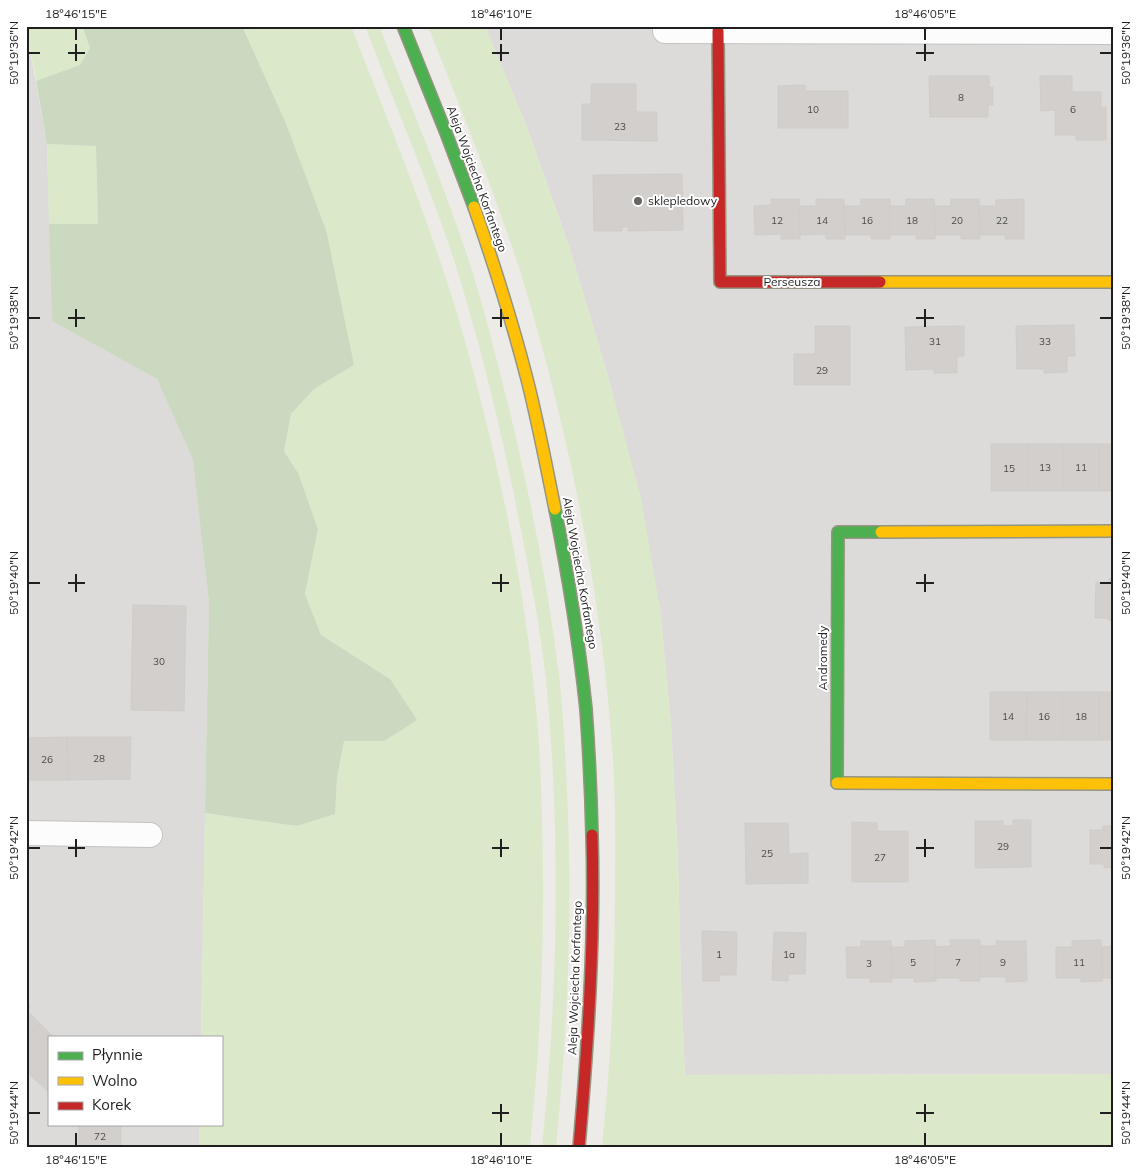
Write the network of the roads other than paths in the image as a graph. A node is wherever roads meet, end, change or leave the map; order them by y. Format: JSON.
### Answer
{"nodes":[{"id":1,"x":404,"y":26,"type":"edge"},
{"id":2,"x":665,"y":31,"type":"dead end"},
{"id":3,"x":718,"y":31,"type":"junction"},
{"id":4,"x":1114,"y":32,"type":"edge"},
{"id":5,"x":1114,"y":282,"type":"edge"},
{"id":6,"x":1114,"y":531,"type":"edge"},
{"id":7,"x":1114,"y":784,"type":"edge"},
{"id":8,"x":26,"y":833,"type":"edge"},
{"id":9,"x":150,"y":835,"type":"dead end"},
{"id":10,"x":579,"y":1147,"type":"edge"}],
"edges":[{"from":1,"to":10,"type":"street","name":"Aleja Wojciecha Korfantego"},
{"from":2,"to":3,"type":"street"},
{"from":3,"to":4,"type":"street"},
{"from":3,"to":5,"type":"street","name":"Perseusza"},
{"from":6,"to":7,"type":"street","name":"Andromedy"},
{"from":8,"to":9,"type":"street"}]}
